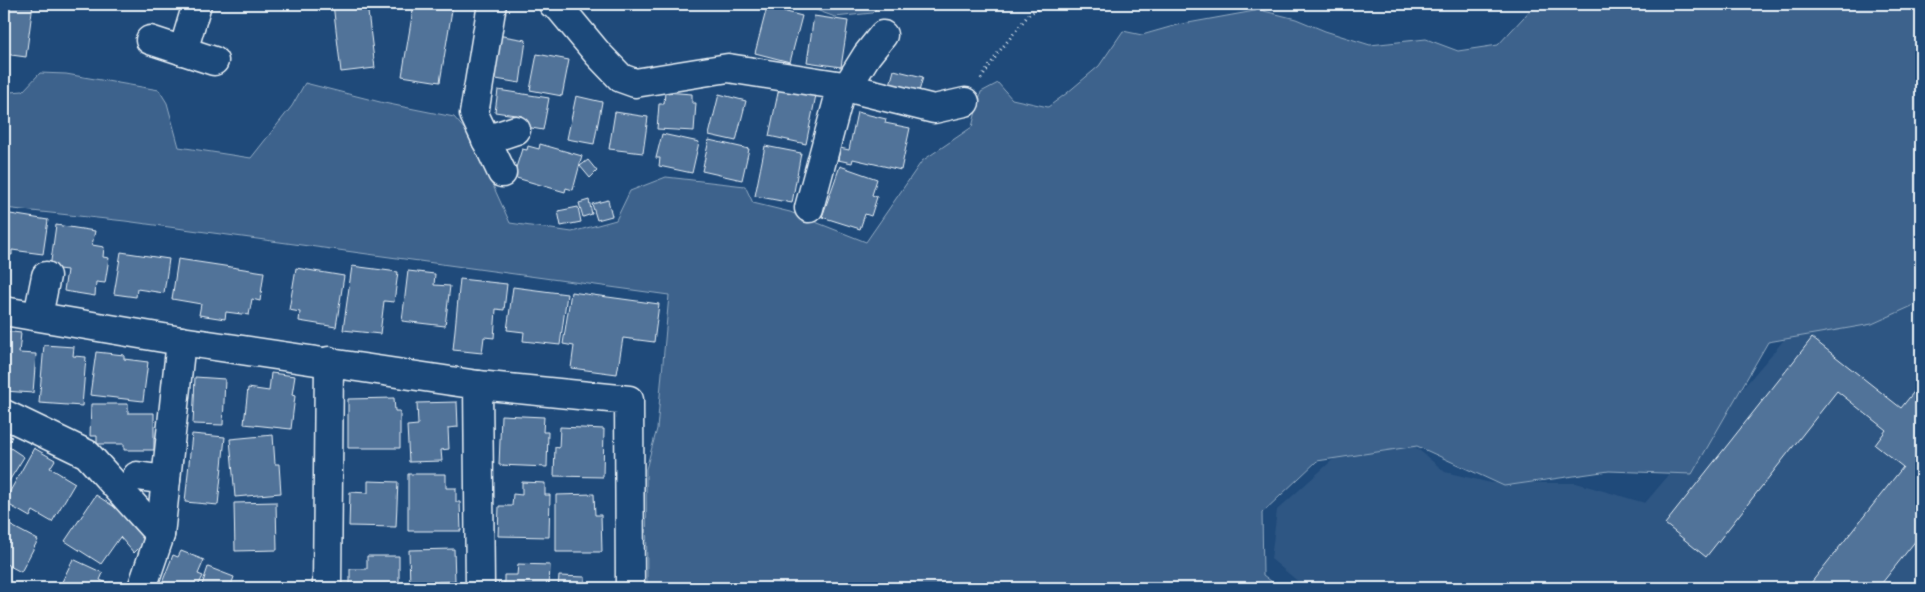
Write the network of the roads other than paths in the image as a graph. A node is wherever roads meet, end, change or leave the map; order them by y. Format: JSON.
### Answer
{"nodes":[{"id":1,"x":197,"y":4,"type":"edge"},
{"id":2,"x":492,"y":4,"type":"edge"},
{"id":3,"x":553,"y":4,"type":"edge"},
{"id":4,"x":883,"y":34,"type":"dead end"},
{"id":5,"x":150,"y":40,"type":"dead end"},
{"id":6,"x":183,"y":52,"type":"junction"},
{"id":7,"x":214,"y":62,"type":"dead end"},
{"id":8,"x":844,"y":87,"type":"junction"},
{"id":9,"x":965,"y":102,"type":"road end"},
{"id":10,"x":516,"y":130,"type":"dead end"},
{"id":11,"x":486,"y":140,"type":"junction"},
{"id":12,"x":502,"y":172,"type":"dead end"},
{"id":13,"x":809,"y":208,"type":"dead end"},
{"id":14,"x":46,"y":276,"type":"dead end"},
{"id":15,"x":4,"y":311,"type":"edge"},
{"id":16,"x":38,"y":316,"type":"junction"},
{"id":17,"x":181,"y":341,"type":"junction"},
{"id":18,"x":329,"y":361,"type":"junction"},
{"id":19,"x":478,"y":384,"type":"junction"},
{"id":20,"x":4,"y":414,"type":"edge"},
{"id":21,"x":137,"y":476,"type":"dead end"},
{"id":22,"x":166,"y":480,"type":"junction"},
{"id":23,"x":160,"y":535,"type":"junction"},
{"id":24,"x":142,"y":588,"type":"edge"},
{"id":25,"x":327,"y":588,"type":"edge"},
{"id":26,"x":480,"y":588,"type":"edge"},
{"id":27,"x":630,"y":588,"type":"edge"}],
"edges":[{"from":1,"to":6,"type":"street"},
{"from":2,"to":11,"type":"street"},
{"from":3,"to":8,"type":"street"},
{"from":4,"to":8,"type":"street"},
{"from":5,"to":6,"type":"street"},
{"from":6,"to":7,"type":"street"},
{"from":8,"to":9,"type":"street"},
{"from":8,"to":13,"type":"street"},
{"from":10,"to":11,"type":"street"},
{"from":11,"to":12,"type":"street"},
{"from":14,"to":16,"type":"street"},
{"from":15,"to":16,"type":"street"},
{"from":16,"to":17,"type":"street"},
{"from":17,"to":18,"type":"street"},
{"from":17,"to":22,"type":"street"},
{"from":18,"to":19,"type":"street"},
{"from":18,"to":25,"type":"street"},
{"from":19,"to":26,"type":"street"},
{"from":19,"to":27,"type":"street"},
{"from":20,"to":23,"type":"street"},
{"from":21,"to":22,"type":"street"},
{"from":22,"to":23,"type":"street"},
{"from":23,"to":24,"type":"street"}]}
